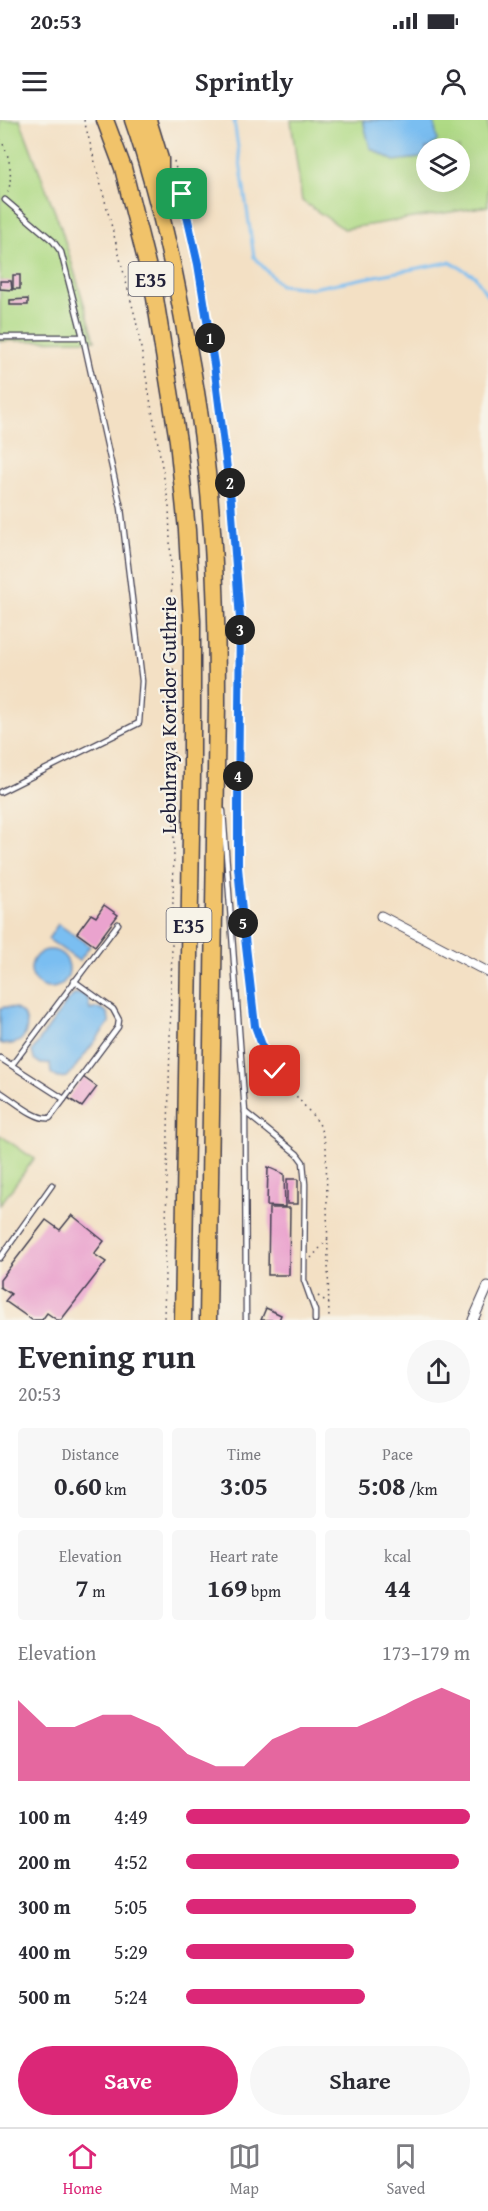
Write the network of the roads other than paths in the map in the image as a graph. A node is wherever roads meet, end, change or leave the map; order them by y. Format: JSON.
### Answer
{"nodes":[{"id":1,"x":105,"y":120,"type":"edge"},
{"id":2,"x":133,"y":120,"type":"edge"},
{"id":3,"x":148,"y":120,"type":"edge"},
{"id":4,"x":5,"y":200,"type":"road end"},
{"id":5,"x":159,"y":209,"type":"junction"},
{"id":6,"x":0,"y":337,"type":"edge"},
{"id":7,"x":83,"y":337,"type":"junction"},
{"id":8,"x":217,"y":703,"type":"junction"},
{"id":9,"x":0,"y":792,"type":"edge"},
{"id":10,"x":222,"y":793,"type":"dead end"},
{"id":11,"x":223,"y":804,"type":"dead end"},
{"id":12,"x":381,"y":916,"type":"dead end"},
{"id":13,"x":118,"y":924,"type":"dead end"},
{"id":14,"x":488,"y":972,"type":"edge"},
{"id":15,"x":74,"y":981,"type":"junction"},
{"id":16,"x":0,"y":1058,"type":"edge"},
{"id":17,"x":12,"y":1065,"type":"junction"},
{"id":18,"x":0,"y":1092,"type":"edge"},
{"id":19,"x":64,"y":1099,"type":"junction"},
{"id":20,"x":245,"y":1112,"type":"junction"},
{"id":21,"x":52,"y":1185,"type":"dead end"},
{"id":22,"x":0,"y":1258,"type":"edge"},
{"id":23,"x":488,"y":1286,"type":"edge"},
{"id":24,"x":183,"y":1320,"type":"edge"},
{"id":25,"x":208,"y":1320,"type":"edge"},
{"id":26,"x":246,"y":1320,"type":"edge"},
{"id":27,"x":315,"y":1320,"type":"edge"},
{"id":28,"x":473,"y":1320,"type":"edge"}],
"edges":[{"from":1,"to":24,"type":"highway","name":"Lebuhraya Koridor Guthrie","number":"E35"},
{"from":2,"to":5,"type":"highway","number":"E35"},
{"from":3,"to":5,"type":"highway"},
{"from":4,"to":7,"type":"lane"},
{"from":5,"to":8,"type":"highway","number":"E35"},
{"from":6,"to":7,"type":"lane"},
{"from":7,"to":9,"type":"lane"},
{"from":8,"to":10,"type":"lane"},
{"from":8,"to":25,"type":"highway","number":"E35"},
{"from":11,"to":20,"type":"lane"},
{"from":12,"to":14,"type":"street"},
{"from":13,"to":15,"type":"lane"},
{"from":15,"to":17,"type":"lane"},
{"from":15,"to":19,"type":"lane"},
{"from":16,"to":17,"type":"lane"},
{"from":17,"to":19,"type":"lane"},
{"from":18,"to":19,"type":"lane"},
{"from":20,"to":26,"type":"lane"},
{"from":20,"to":27,"type":"lane"},
{"from":21,"to":22,"type":"lane"},
{"from":23,"to":28,"type":"street"}]}
